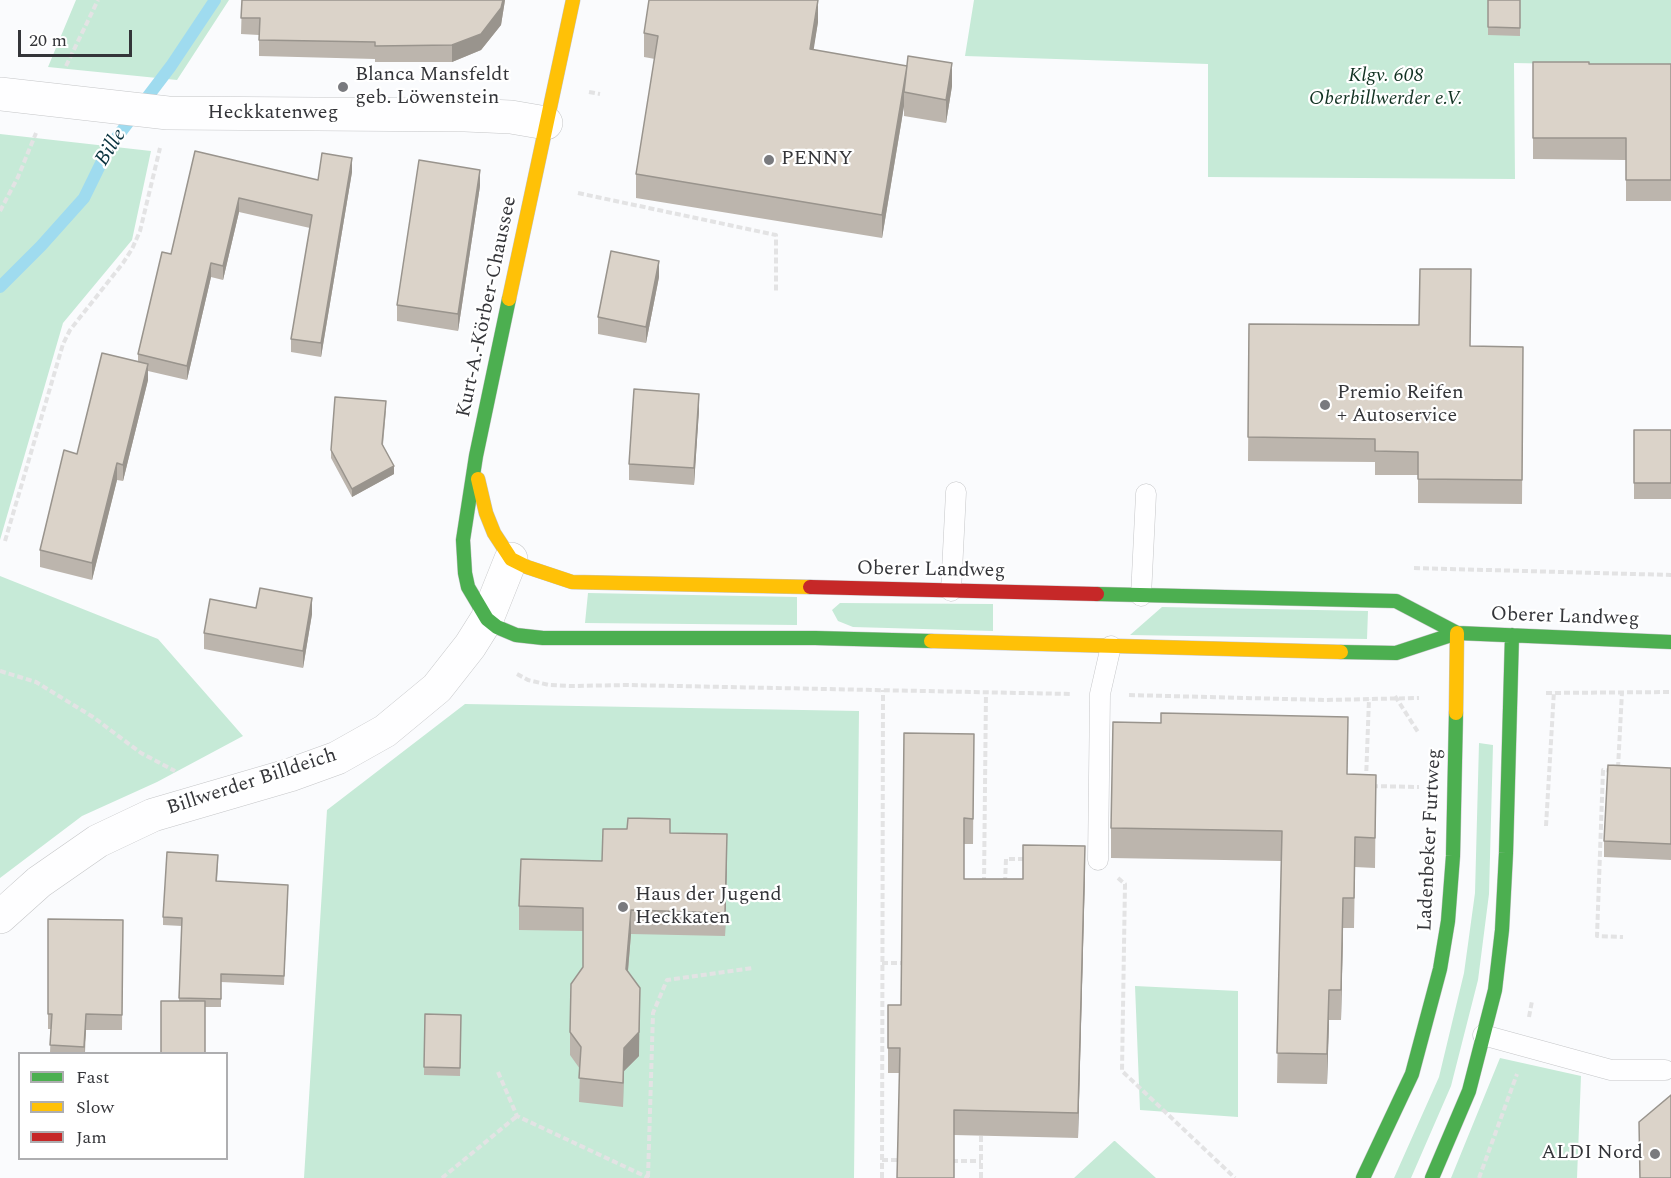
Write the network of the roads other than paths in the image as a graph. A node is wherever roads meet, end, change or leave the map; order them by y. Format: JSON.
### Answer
{"nodes":[{"id":1,"x":573,"y":0,"type":"edge"},
{"id":2,"x":0,"y":94,"type":"edge"},
{"id":3,"x":546,"y":123,"type":"junction"},
{"id":4,"x":476,"y":456,"type":"junction"},
{"id":5,"x":956,"y":492,"type":"dead end"},
{"id":6,"x":1146,"y":494,"type":"dead end"},
{"id":7,"x":511,"y":559,"type":"junction"},
{"id":8,"x":850,"y":589,"type":"junction"},
{"id":9,"x":951,"y":591,"type":"junction"},
{"id":10,"x":1138,"y":601,"type":"junction"},
{"id":11,"x":827,"y":602,"type":"dead end"},
{"id":12,"x":487,"y":619,"type":"junction"},
{"id":13,"x":1457,"y":633,"type":"junction"},
{"id":14,"x":1512,"y":635,"type":"junction"},
{"id":15,"x":1114,"y":641,"type":"junction"},
{"id":16,"x":1671,"y":642,"type":"edge"},
{"id":17,"x":1098,"y":860,"type":"road end"},
{"id":18,"x":0,"y":917,"type":"edge"},
{"id":19,"x":1483,"y":1035,"type":"junction"},
{"id":20,"x":1665,"y":1070,"type":"dead end"},
{"id":21,"x":1363,"y":1178,"type":"edge"},
{"id":22,"x":1432,"y":1178,"type":"edge"}],
"edges":[{"from":1,"to":3,"type":"main road","name":"Kurt-A.-Körber-Chaussee"},
{"from":2,"to":3,"type":"street","name":"Heckkatenweg"},
{"from":3,"to":4,"type":"main road","name":"Kurt-A.-Körber-Chaussee"},
{"from":4,"to":7,"type":"main road"},
{"from":4,"to":12,"type":"main road","name":"Kurt-A.-Körber-Chaussee"},
{"from":5,"to":9,"type":"lane"},
{"from":6,"to":10,"type":"lane"},
{"from":7,"to":8,"type":"main road","name":"Oberer Landweg"},
{"from":7,"to":12,"type":"street","name":"Billwerder Billdeich"},
{"from":8,"to":9,"type":"main road","name":"Oberer Landweg"},
{"from":8,"to":11,"type":"main road"},
{"from":9,"to":10,"type":"main road","name":"Oberer Landweg"},
{"from":10,"to":13,"type":"main road","name":"Oberer Landweg"},
{"from":12,"to":15,"type":"main road","name":"Oberer Landweg"},
{"from":12,"to":18,"type":"street","name":"Billwerder Billdeich"},
{"from":13,"to":14,"type":"main road","name":"Oberer Landweg"},
{"from":13,"to":15,"type":"main road","name":"Oberer Landweg"},
{"from":13,"to":21,"type":"main road","name":"Ladenbeker Furtweg"},
{"from":14,"to":16,"type":"main road","name":"Oberer Landweg"},
{"from":14,"to":19,"type":"main road"},
{"from":15,"to":17,"type":"lane"},
{"from":19,"to":20,"type":"lane"},
{"from":19,"to":22,"type":"main road"}]}
